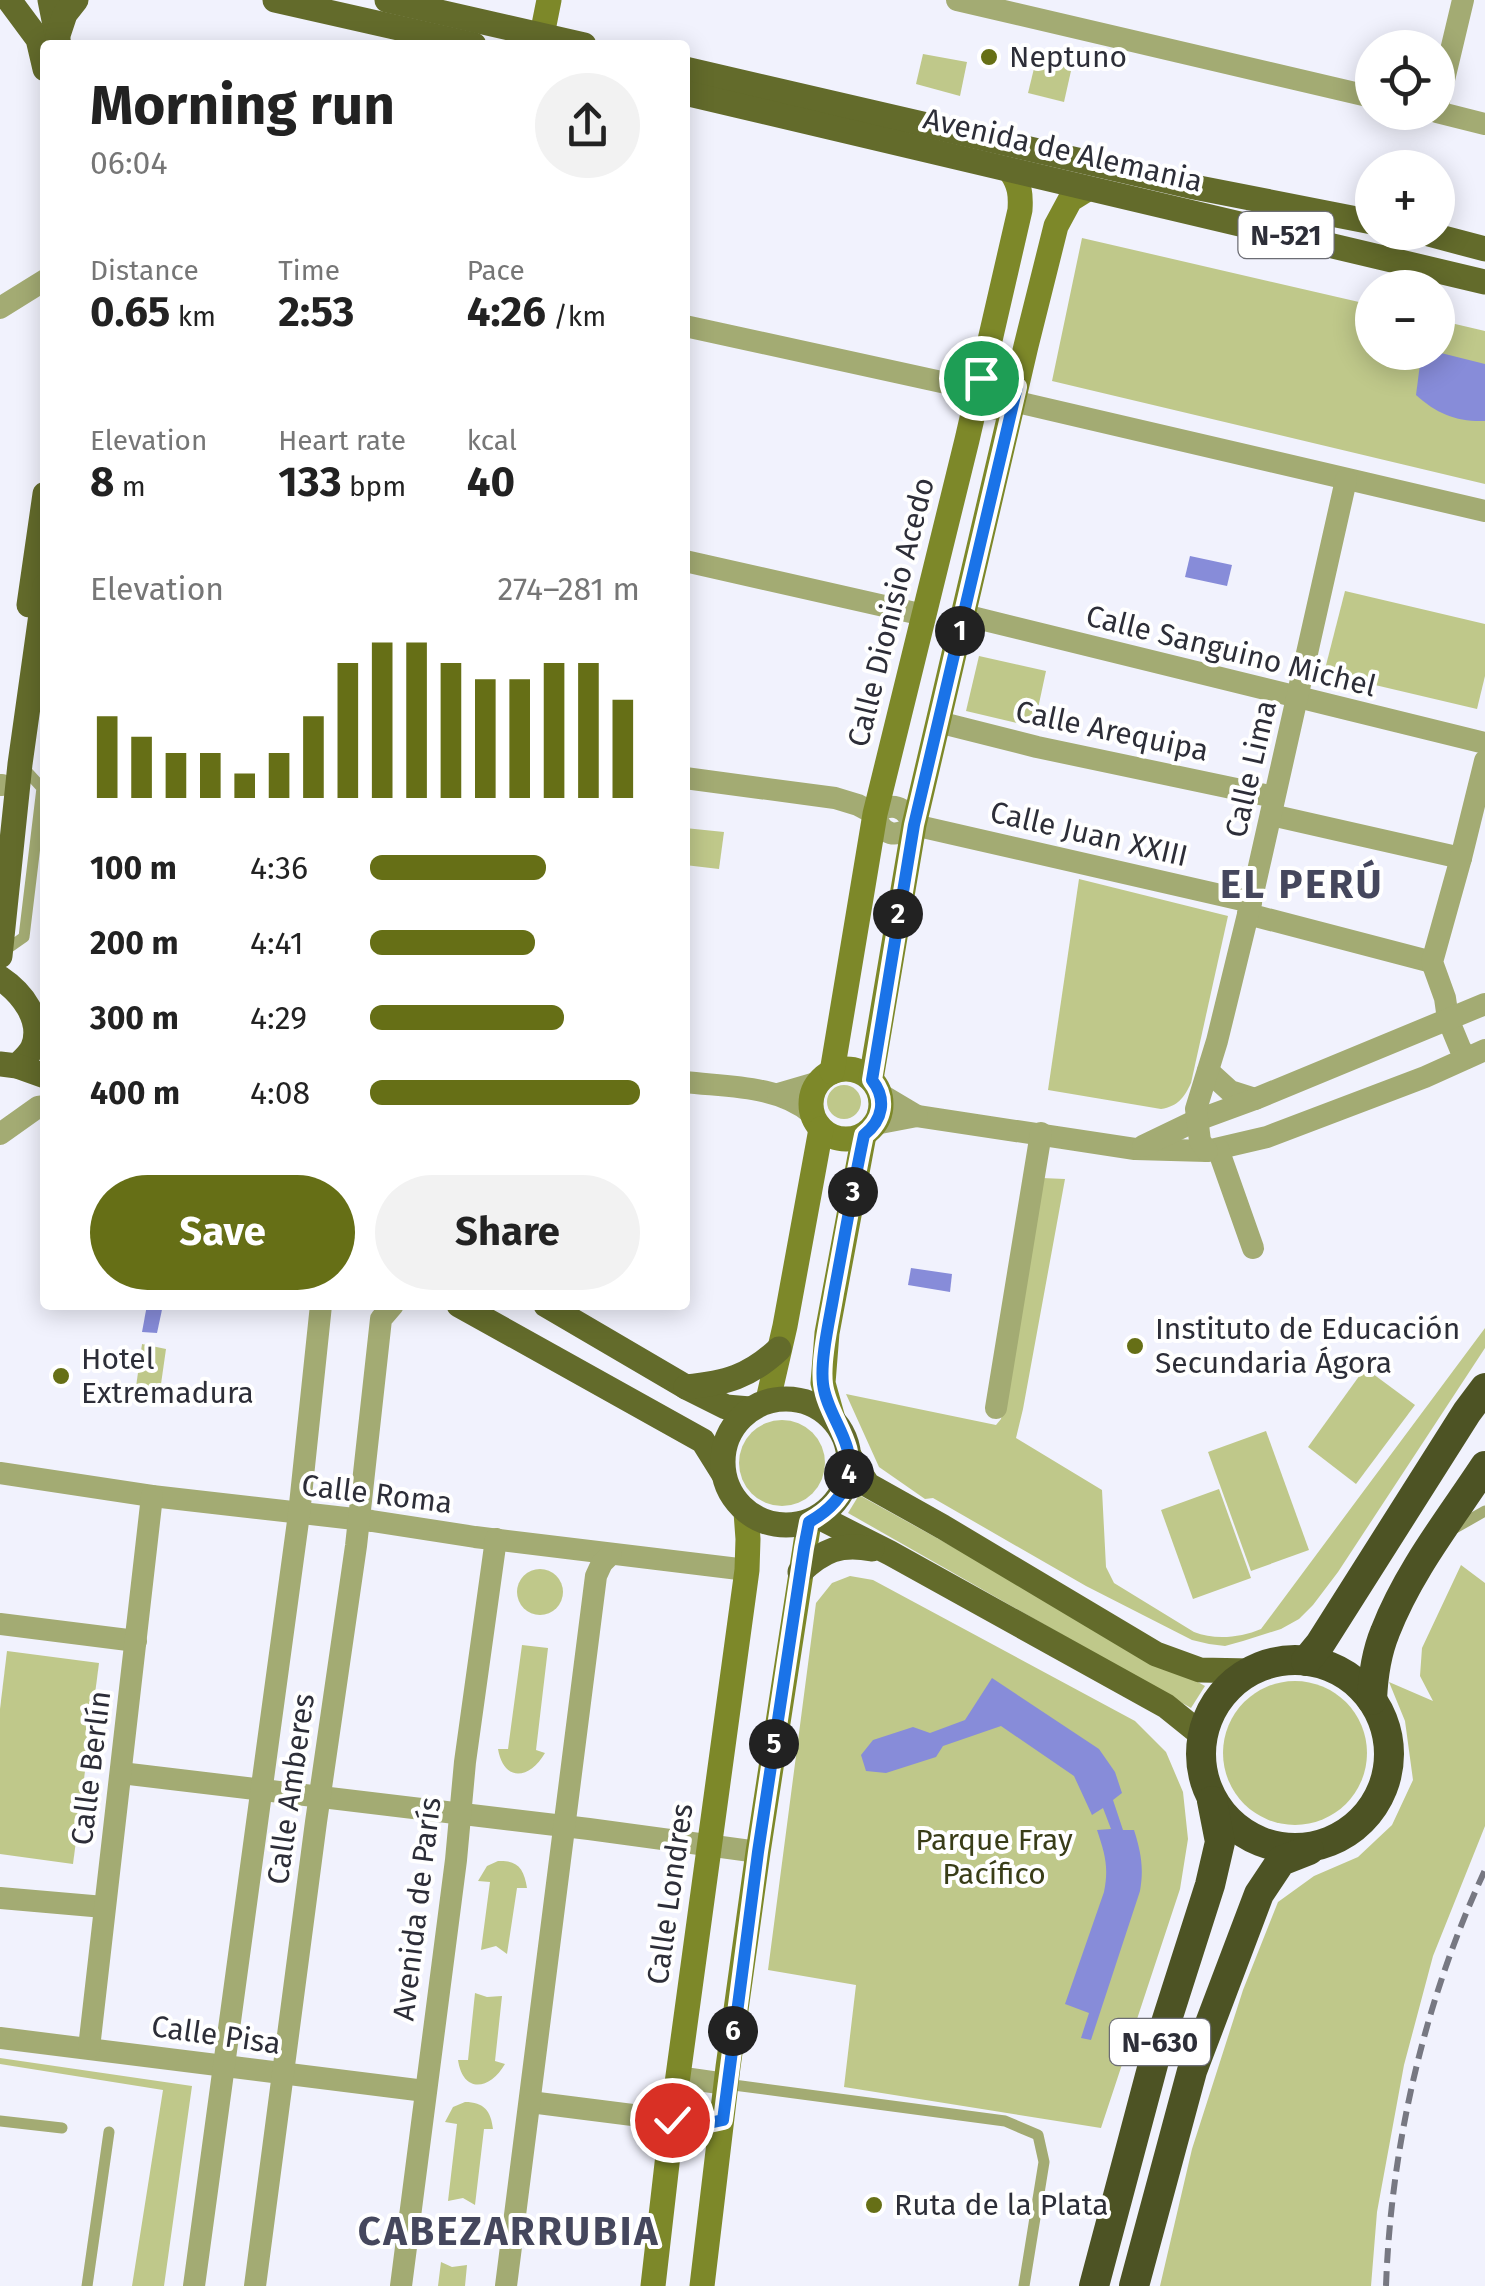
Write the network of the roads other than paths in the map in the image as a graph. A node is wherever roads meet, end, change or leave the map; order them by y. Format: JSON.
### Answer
{"nodes":[{"id":1,"x":9,"y":0,"type":"edge"},
{"id":2,"x":275,"y":0,"type":"edge"},
{"id":3,"x":386,"y":0,"type":"edge"},
{"id":4,"x":956,"y":0,"type":"edge"},
{"id":5,"x":1065,"y":0,"type":"edge"},
{"id":6,"x":1463,"y":0,"type":"edge"},
{"id":7,"x":57,"y":1,"type":"edge"},
{"id":8,"x":540,"y":3,"type":"edge"},
{"id":9,"x":1059,"y":23,"type":"junction"},
{"id":10,"x":471,"y":28,"type":"edge"},
{"id":11,"x":1455,"y":34,"type":"edge"},
{"id":12,"x":533,"y":39,"type":"edge"},
{"id":13,"x":52,"y":40,"type":"edge"},
{"id":14,"x":690,"y":70,"type":"edge"},
{"id":15,"x":1355,"y":93,"type":"edge"},
{"id":16,"x":690,"y":95,"type":"edge"},
{"id":17,"x":1455,"y":115,"type":"edge"},
{"id":18,"x":1485,"y":124,"type":"edge"},
{"id":19,"x":1011,"y":145,"type":"junction"},
{"id":20,"x":1011,"y":172,"type":"junction"},
{"id":21,"x":1050,"y":181,"type":"junction"},
{"id":22,"x":1194,"y":187,"type":"junction"},
{"id":23,"x":1086,"y":190,"type":"junction"},
{"id":24,"x":1020,"y":210,"type":"junction"},
{"id":25,"x":1355,"y":219,"type":"edge"},
{"id":26,"x":1056,"y":226,"type":"junction"},
{"id":27,"x":1455,"y":241,"type":"edge"},
{"id":28,"x":1485,"y":249,"type":"edge"},
{"id":29,"x":1485,"y":282,"type":"edge"},
{"id":30,"x":40,"y":283,"type":"edge"},
{"id":31,"x":0,"y":308,"type":"edge"},
{"id":32,"x":690,"y":327,"type":"edge"},
{"id":33,"x":978,"y":389,"type":"junction"},
{"id":34,"x":1014,"y":398,"type":"junction"},
{"id":35,"x":1346,"y":480,"type":"junction"},
{"id":36,"x":1485,"y":511,"type":"edge"},
{"id":37,"x":40,"y":534,"type":"edge"},
{"id":38,"x":690,"y":562,"type":"edge"},
{"id":39,"x":924,"y":615,"type":"junction"},
{"id":40,"x":964,"y":615,"type":"junction"},
{"id":41,"x":40,"y":651,"type":"edge"},
{"id":42,"x":37,"y":690,"type":"edge"},
{"id":43,"x":1298,"y":697,"type":"junction"},
{"id":44,"x":938,"y":722,"type":"junction"},
{"id":45,"x":1485,"y":743,"type":"edge"},
{"id":46,"x":13,"y":751,"type":"edge"},
{"id":47,"x":1485,"y":761,"type":"edge"},
{"id":48,"x":690,"y":779,"type":"edge"},
{"id":49,"x":1,"y":791,"type":"edge"},
{"id":50,"x":1272,"y":806,"type":"junction"},
{"id":51,"x":874,"y":814,"type":"junction"},
{"id":52,"x":914,"y":825,"type":"junction"},
{"id":53,"x":1462,"y":858,"type":"junction"},
{"id":54,"x":1249,"y":908,"type":"junction"},
{"id":55,"x":0,"y":955,"type":"edge"},
{"id":56,"x":1432,"y":962,"type":"junction"},
{"id":57,"x":0,"y":978,"type":"edge"},
{"id":58,"x":1468,"y":1011,"type":"edge"},
{"id":59,"x":40,"y":1022,"type":"edge"},
{"id":60,"x":1485,"y":1039,"type":"edge"},
{"id":61,"x":1476,"y":1054,"type":"edge"},
{"id":62,"x":9,"y":1065,"type":"edge"},
{"id":63,"x":1208,"y":1072,"type":"junction"},
{"id":64,"x":40,"y":1074,"type":"edge"},
{"id":65,"x":826,"y":1077,"type":"junction"},
{"id":66,"x":690,"y":1083,"type":"edge"},
{"id":67,"x":876,"y":1087,"type":"junction"},
{"id":68,"x":778,"y":1094,"type":"junction"},
{"id":69,"x":1255,"y":1100,"type":"junction"},
{"id":70,"x":40,"y":1107,"type":"edge"},
{"id":71,"x":918,"y":1116,"type":"junction"},
{"id":72,"x":1205,"y":1118,"type":"junction"},
{"id":73,"x":817,"y":1122,"type":"junction"},
{"id":74,"x":870,"y":1130,"type":"junction"},
{"id":75,"x":0,"y":1134,"type":"edge"},
{"id":76,"x":1042,"y":1134,"type":"junction"},
{"id":77,"x":1136,"y":1149,"type":"junction"},
{"id":78,"x":1217,"y":1149,"type":"junction"},
{"id":79,"x":1253,"y":1248,"type":"dead end"},
{"id":80,"x":320,"y":1310,"type":"edge"},
{"id":81,"x":389,"y":1310,"type":"edge"},
{"id":82,"x":468,"y":1310,"type":"edge"},
{"id":83,"x":556,"y":1310,"type":"edge"},
{"id":84,"x":778,"y":1350,"type":"junction"},
{"id":85,"x":686,"y":1387,"type":"junction"},
{"id":86,"x":1485,"y":1388,"type":"edge"},
{"id":87,"x":759,"y":1405,"type":"junction"},
{"id":88,"x":996,"y":1408,"type":"dead end"},
{"id":89,"x":833,"y":1419,"type":"junction"},
{"id":90,"x":850,"y":1457,"type":"junction"},
{"id":91,"x":1485,"y":1466,"type":"edge"},
{"id":92,"x":723,"y":1472,"type":"junction"},
{"id":93,"x":0,"y":1478,"type":"edge"},
{"id":94,"x":152,"y":1496,"type":"junction"},
{"id":95,"x":1485,"y":1511,"type":"edge"},
{"id":96,"x":746,"y":1512,"type":"junction"},
{"id":97,"x":299,"y":1514,"type":"junction"},
{"id":98,"x":814,"y":1519,"type":"junction"},
{"id":99,"x":359,"y":1520,"type":"junction"},
{"id":100,"x":496,"y":1540,"type":"junction"},
{"id":101,"x":1430,"y":1551,"type":"junction"},
{"id":102,"x":890,"y":1553,"type":"junction"},
{"id":103,"x":611,"y":1554,"type":"junction"},
{"id":104,"x":746,"y":1570,"type":"junction"},
{"id":105,"x":800,"y":1572,"type":"junction"},
{"id":106,"x":0,"y":1624,"type":"edge"},
{"id":107,"x":136,"y":1641,"type":"junction"},
{"id":108,"x":1306,"y":1661,"type":"junction"},
{"id":109,"x":1251,"y":1670,"type":"junction"},
{"id":110,"x":1372,"y":1700,"type":"junction"},
{"id":111,"x":1202,"y":1735,"type":"junction"},
{"id":112,"x":122,"y":1773,"type":"junction"},
{"id":113,"x":263,"y":1790,"type":"junction"},
{"id":114,"x":320,"y":1798,"type":"junction"},
{"id":115,"x":1211,"y":1798,"type":"junction"},
{"id":116,"x":459,"y":1814,"type":"junction"},
{"id":117,"x":566,"y":1827,"type":"junction"},
{"id":118,"x":1328,"y":1843,"type":"junction"},
{"id":119,"x":710,"y":1846,"type":"junction"},
{"id":120,"x":758,"y":1852,"type":"junction"},
{"id":121,"x":0,"y":1898,"type":"edge"},
{"id":122,"x":104,"y":1908,"type":"junction"},
{"id":123,"x":0,"y":2038,"type":"edge"},
{"id":124,"x":89,"y":2048,"type":"junction"},
{"id":125,"x":224,"y":2065,"type":"junction"},
{"id":126,"x":283,"y":2075,"type":"junction"},
{"id":127,"x":678,"y":2082,"type":"junction"},
{"id":128,"x":726,"y":2084,"type":"junction"},
{"id":129,"x":424,"y":2091,"type":"junction"},
{"id":130,"x":530,"y":2102,"type":"junction"},
{"id":131,"x":0,"y":2120,"type":"edge"},
{"id":132,"x":672,"y":2120,"type":"junction"},
{"id":133,"x":723,"y":2120,"type":"junction"},
{"id":134,"x":62,"y":2128,"type":"dead end"},
{"id":135,"x":109,"y":2132,"type":"dead end"},
{"id":136,"x":87,"y":2286,"type":"edge"},
{"id":137,"x":194,"y":2286,"type":"edge"},
{"id":138,"x":254,"y":2286,"type":"edge"},
{"id":139,"x":401,"y":2286,"type":"edge"},
{"id":140,"x":506,"y":2286,"type":"edge"},
{"id":141,"x":653,"y":2286,"type":"edge"},
{"id":142,"x":702,"y":2286,"type":"edge"},
{"id":143,"x":1024,"y":2286,"type":"edge"},
{"id":144,"x":1094,"y":2286,"type":"edge"},
{"id":145,"x":1134,"y":2286,"type":"edge"}],
"edges":[{"from":1,"to":13,"type":"main road"},
{"from":2,"to":10,"type":"main road"},
{"from":3,"to":10,"type":"main road"},
{"from":4,"to":9,"type":"street"},
{"from":5,"to":9,"type":"street"},
{"from":6,"to":11,"type":"street"},
{"from":7,"to":13,"type":"main road"},
{"from":8,"to":12,"type":"main road"},
{"from":9,"to":15,"type":"street"},
{"from":10,"to":12,"type":"main road"},
{"from":14,"to":19,"type":"main road","name":"Avenida de Alemania","number":"N-521"},
{"from":16,"to":20,"type":"main road","name":"Avenida de Alemania","number":"N-521"},
{"from":17,"to":18,"type":"street"},
{"from":19,"to":21,"type":"main road"},
{"from":19,"to":22,"type":"main road","name":"Avenida de Alemania","number":"N-521"},
{"from":20,"to":21,"type":"main road","name":"Avenida de Alemania","number":"N-521"},
{"from":20,"to":24,"type":"main road","name":"Calle Dionisio Acedo"},
{"from":21,"to":22,"type":"main road"},
{"from":21,"to":23,"type":"main road","name":"Avenida de Alemania","number":"N-521"},
{"from":21,"to":24,"type":"main road"},
{"from":21,"to":26,"type":"main road"},
{"from":22,"to":25,"type":"main road","name":"Avenida de Alemania","number":"N-521"},
{"from":23,"to":26,"type":"main road"},
{"from":23,"to":29,"type":"main road","name":"Avenida de Alemania","number":"N-521"},
{"from":24,"to":33,"type":"main road","name":"Calle Dionisio Acedo"},
{"from":26,"to":34,"type":"main road"},
{"from":27,"to":28,"type":"main road"},
{"from":30,"to":31,"type":"street"},
{"from":32,"to":33,"type":"street"},
{"from":33,"to":34,"type":"street"},
{"from":33,"to":39,"type":"main road","name":"Calle Dionisio Acedo"},
{"from":34,"to":35,"type":"street"},
{"from":34,"to":40,"type":"main road"},
{"from":35,"to":36,"type":"street"},
{"from":35,"to":43,"type":"street","name":"Calle Lima"},
{"from":37,"to":46,"type":"main road"},
{"from":38,"to":39,"type":"street"},
{"from":39,"to":51,"type":"main road","name":"Calle Dionisio Acedo"},
{"from":40,"to":43,"type":"street","name":"Calle Sanguino Michel"},
{"from":40,"to":44,"type":"main road"},
{"from":41,"to":42,"type":"main road"},
{"from":42,"to":46,"type":"main road"},
{"from":43,"to":45,"type":"street","name":"Calle Sanguino Michel"},
{"from":43,"to":50,"type":"street","name":"Calle Lima"},
{"from":44,"to":50,"type":"street","name":"Calle Arequipa"},
{"from":44,"to":52,"type":"main road"},
{"from":46,"to":49,"type":"main road"},
{"from":46,"to":55,"type":"main road"},
{"from":47,"to":53,"type":"street"},
{"from":48,"to":51,"type":"street","name":"Calle Juan XXIII"},
{"from":50,"to":53,"type":"street","name":"Calle Arequipa"},
{"from":50,"to":54,"type":"street","name":"Calle Lima"},
{"from":51,"to":52,"type":"street","name":"Calle Juan XXIII"},
{"from":51,"to":65,"type":"main road","name":"Calle Dionisio Acedo"},
{"from":52,"to":54,"type":"street","name":"Calle Juan XXIII"},
{"from":52,"to":67,"type":"main road"},
{"from":53,"to":56,"type":"street"},
{"from":54,"to":56,"type":"street","name":"Calle Juan XXIII"},
{"from":54,"to":63,"type":"street","name":"Calle Lima"},
{"from":56,"to":58,"type":"street"},
{"from":57,"to":59,"type":"main road"},
{"from":58,"to":60,"type":"street"},
{"from":58,"to":61,"type":"street"},
{"from":58,"to":69,"type":"street"},
{"from":59,"to":62,"type":"main road"},
{"from":61,"to":78,"type":"street"},
{"from":62,"to":64,"type":"main road"},
{"from":63,"to":69,"type":"street"},
{"from":63,"to":72,"type":"street","name":"Calle Lima"},
{"from":65,"to":67,"type":"main road"},
{"from":65,"to":68,"type":"street"},
{"from":65,"to":73,"type":"main road"},
{"from":66,"to":68,"type":"street"},
{"from":67,"to":71,"type":"street"},
{"from":67,"to":74,"type":"main road"},
{"from":68,"to":73,"type":"street"},
{"from":69,"to":72,"type":"street"},
{"from":70,"to":75,"type":"street"},
{"from":71,"to":74,"type":"street"},
{"from":71,"to":76,"type":"street"},
{"from":72,"to":77,"type":"street"},
{"from":72,"to":78,"type":"street","name":"Calle Lima"},
{"from":73,"to":74,"type":"main road"},
{"from":73,"to":84,"type":"main road"},
{"from":74,"to":89,"type":"main road"},
{"from":76,"to":77,"type":"street"},
{"from":76,"to":88,"type":"street"},
{"from":77,"to":78,"type":"street"},
{"from":78,"to":79,"type":"street","name":"Calle Lima"},
{"from":80,"to":97,"type":"street","name":"Calle Amberes"},
{"from":81,"to":99,"type":"street","name":"Calle Amberes"},
{"from":82,"to":92,"type":"main road"},
{"from":83,"to":85,"type":"main road"},
{"from":84,"to":85,"type":"main road"},
{"from":84,"to":87,"type":"main road"},
{"from":85,"to":87,"type":"main road"},
{"from":86,"to":108,"type":"highway"},
{"from":87,"to":89,"type":"main road"},
{"from":87,"to":92,"type":"main road"},
{"from":89,"to":90,"type":"main road"},
{"from":90,"to":98,"type":"main road"},
{"from":90,"to":109,"type":"main road"},
{"from":91,"to":101,"type":"highway","number":"N-630"},
{"from":92,"to":96,"type":"main road"},
{"from":93,"to":94,"type":"street","name":"Calle Roma"},
{"from":94,"to":97,"type":"street","name":"Calle Roma"},
{"from":94,"to":107,"type":"street","name":"Calle Berlín"},
{"from":95,"to":101,"type":"lane"},
{"from":96,"to":98,"type":"main road"},
{"from":96,"to":104,"type":"main road","name":"Calle Londres"},
{"from":97,"to":99,"type":"street","name":"Calle Roma"},
{"from":97,"to":113,"type":"street","name":"Calle Amberes"},
{"from":98,"to":102,"type":"main road"},
{"from":98,"to":105,"type":"main road"},
{"from":99,"to":100,"type":"street","name":"Calle Roma"},
{"from":99,"to":114,"type":"street","name":"Calle Amberes"},
{"from":100,"to":103,"type":"street","name":"Calle Roma"},
{"from":100,"to":116,"type":"street","name":"Avenida de París"},
{"from":101,"to":110,"type":"highway","number":"N-630"},
{"from":102,"to":105,"type":"main road"},
{"from":102,"to":111,"type":"main road"},
{"from":103,"to":104,"type":"street","name":"Calle Roma"},
{"from":103,"to":117,"type":"street"},
{"from":104,"to":119,"type":"main road","name":"Calle Londres"},
{"from":105,"to":120,"type":"main road"},
{"from":106,"to":107,"type":"street"},
{"from":107,"to":112,"type":"street","name":"Calle Berlín"},
{"from":108,"to":109,"type":"highway"},
{"from":108,"to":110,"type":"highway"},
{"from":109,"to":111,"type":"highway"},
{"from":110,"to":118,"type":"highway","number":"N-630"},
{"from":111,"to":115,"type":"highway","number":"N-630"},
{"from":112,"to":113,"type":"street"},
{"from":112,"to":122,"type":"street","name":"Calle Berlín"},
{"from":113,"to":114,"type":"street"},
{"from":113,"to":125,"type":"street","name":"Calle Amberes"},
{"from":114,"to":116,"type":"street"},
{"from":114,"to":126,"type":"street","name":"Calle Amberes"},
{"from":115,"to":118,"type":"highway"},
{"from":115,"to":144,"type":"highway","number":"N-630"},
{"from":116,"to":117,"type":"street"},
{"from":116,"to":129,"type":"street","name":"Avenida de París"},
{"from":117,"to":119,"type":"street"},
{"from":117,"to":130,"type":"street"},
{"from":118,"to":145,"type":"highway","number":"N-630"},
{"from":119,"to":120,"type":"street"},
{"from":119,"to":127,"type":"main road","name":"Calle Londres"},
{"from":120,"to":128,"type":"main road"},
{"from":121,"to":122,"type":"street"},
{"from":122,"to":124,"type":"street","name":"Calle Berlín"},
{"from":123,"to":124,"type":"street","name":"Calle Pisa"},
{"from":124,"to":125,"type":"street","name":"Calle Pisa"},
{"from":125,"to":126,"type":"street","name":"Calle Pisa"},
{"from":125,"to":137,"type":"street","name":"Calle Amberes"},
{"from":126,"to":129,"type":"street","name":"Calle Pisa"},
{"from":126,"to":138,"type":"street","name":"Calle Amberes"},
{"from":127,"to":128,"type":"street"},
{"from":127,"to":132,"type":"main road","name":"Calle Londres"},
{"from":128,"to":133,"type":"main road"},
{"from":128,"to":143,"type":"lane"},
{"from":129,"to":139,"type":"street","name":"Avenida de París"},
{"from":130,"to":132,"type":"street"},
{"from":130,"to":140,"type":"street"},
{"from":131,"to":134,"type":"lane"},
{"from":132,"to":133,"type":"street"},
{"from":132,"to":141,"type":"main road","name":"Calle Londres"},
{"from":133,"to":142,"type":"main road"},
{"from":135,"to":136,"type":"lane"}]}
